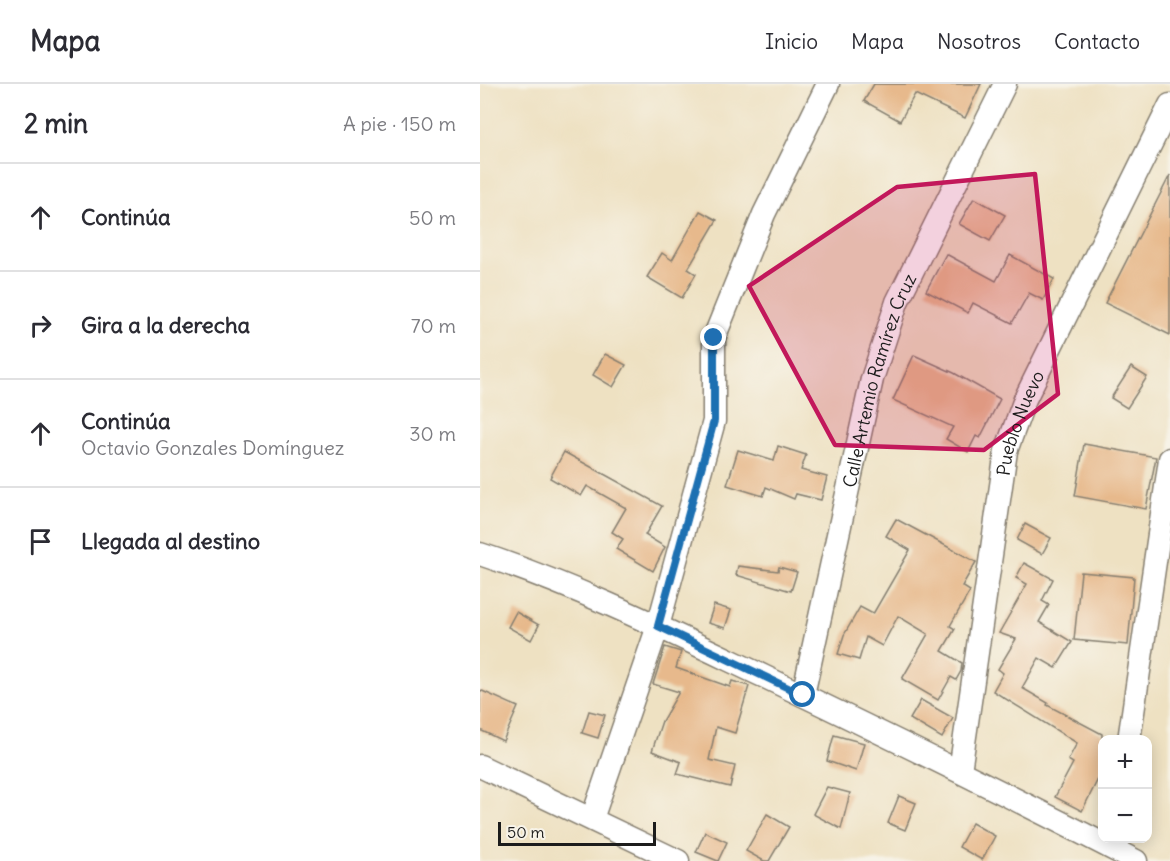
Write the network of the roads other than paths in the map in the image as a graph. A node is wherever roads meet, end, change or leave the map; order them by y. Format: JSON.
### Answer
{"nodes":[{"id":1,"x":828,"y":84,"type":"edge"},
{"id":2,"x":1005,"y":84,"type":"edge"},
{"id":3,"x":1170,"y":105,"type":"edge"},
{"id":4,"x":1170,"y":459,"type":"edge"},
{"id":5,"x":480,"y":554,"type":"edge"},
{"id":6,"x":658,"y":626,"type":"junction"},
{"id":7,"x":803,"y":695,"type":"junction"},
{"id":8,"x":1130,"y":735,"type":"edge"},
{"id":9,"x":480,"y":766,"type":"edge"},
{"id":10,"x":960,"y":771,"type":"junction"},
{"id":11,"x":592,"y":819,"type":"junction"},
{"id":12,"x":1114,"y":844,"type":"edge"},
{"id":13,"x":678,"y":861,"type":"edge"},
{"id":14,"x":1136,"y":861,"type":"edge"}],
"edges":[{"from":1,"to":6,"type":"street"},
{"from":2,"to":7,"type":"street","name":"Calle Artemio Ramírez Cruz"},
{"from":3,"to":10,"type":"street","name":"Pueblo Nuevo"},
{"from":4,"to":8,"type":"street"},
{"from":5,"to":6,"type":"street"},
{"from":6,"to":7,"type":"street"},
{"from":6,"to":11,"type":"street"},
{"from":7,"to":10,"type":"street"},
{"from":9,"to":11,"type":"street"},
{"from":10,"to":12,"type":"street"},
{"from":11,"to":13,"type":"street"},
{"from":12,"to":14,"type":"street"}]}
